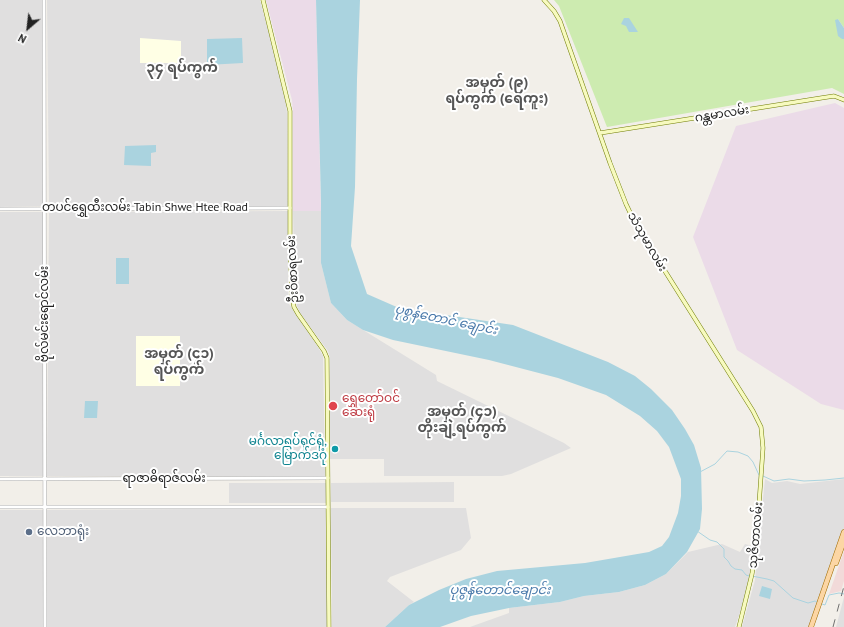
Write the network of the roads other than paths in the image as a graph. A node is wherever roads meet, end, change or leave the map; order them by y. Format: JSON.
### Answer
{"nodes":[{"id":1,"x":44,"y":0,"type":"edge"},
{"id":2,"x":263,"y":0,"type":"edge"},
{"id":3,"x":544,"y":0,"type":"edge"},
{"id":4,"x":844,"y":100,"type":"edge"},
{"id":5,"x":600,"y":133,"type":"junction"},
{"id":6,"x":290,"y":208,"type":"junction"},
{"id":7,"x":0,"y":209,"type":"edge"},
{"id":8,"x":45,"y":209,"type":"junction"},
{"id":9,"x":0,"y":479,"type":"edge"},
{"id":10,"x":328,"y":479,"type":"junction"},
{"id":11,"x":46,"y":482,"type":"junction"},
{"id":12,"x":760,"y":496,"type":"joint"},
{"id":13,"x":46,"y":504,"type":"junction"},
{"id":14,"x":328,"y":504,"type":"junction"},
{"id":15,"x":0,"y":507,"type":"edge"},
{"id":16,"x":844,"y":532,"type":"edge"},
{"id":17,"x":844,"y":541,"type":"edge"},
{"id":18,"x":46,"y":627,"type":"edge"},
{"id":19,"x":329,"y":627,"type":"edge"},
{"id":20,"x":739,"y":627,"type":"edge"},
{"id":21,"x":811,"y":627,"type":"edge"},
{"id":22,"x":814,"y":627,"type":"edge"}],
"edges":[{"from":1,"to":8,"type":"street","name":"ဗိုလ်မင်းရောင်လမ်း"},
{"from":2,"to":6,"type":"main road","name":"ဦးဝိစာရလမ်း"},
{"from":3,"to":5,"type":"main road","name":"သံသုမာလမ်း"},
{"from":4,"to":5,"type":"main road","name":"ဂန္တမာလမ်း"},
{"from":5,"to":12,"type":"main road","name":"သံသုမာလမ်း"},
{"from":6,"to":8,"type":"street","name":"တပင်ရွှေထီးလမ်း Tabin Shwe Htee Road"},
{"from":6,"to":10,"type":"main road","name":"ဦးဝိစာရလမ်း"},
{"from":7,"to":8,"type":"street","name":"တပင်ရွှေထီးလမ်း Tabin Shwe Htee Road"},
{"from":8,"to":11,"type":"street","name":"ဗိုလ်မင်းရောင်လမ်း"},
{"from":9,"to":11,"type":"street","name":"ရာဇာဓိရာဇ်လမ်း"},
{"from":10,"to":11,"type":"street","name":"ရာဇာဓိရာဇ်လမ်း"},
{"from":10,"to":14,"type":"main road","name":"ဦးဝိစာရလမ်း"},
{"from":11,"to":13,"type":"street","name":"ဗိုလ်မင်းရောင်လမ်း"},
{"from":12,"to":20,"type":"main road","name":"သုဇိတာလမ်း"},
{"from":13,"to":14,"type":"street"},
{"from":13,"to":15,"type":"street"},
{"from":13,"to":18,"type":"street","name":"ဗိုလ်မင်းရောင်လမ်း"},
{"from":14,"to":19,"type":"main road","name":"ဦးဝိစာရလမ်း"},
{"from":16,"to":21,"type":"main road"},
{"from":17,"to":22,"type":"main road"}]}
